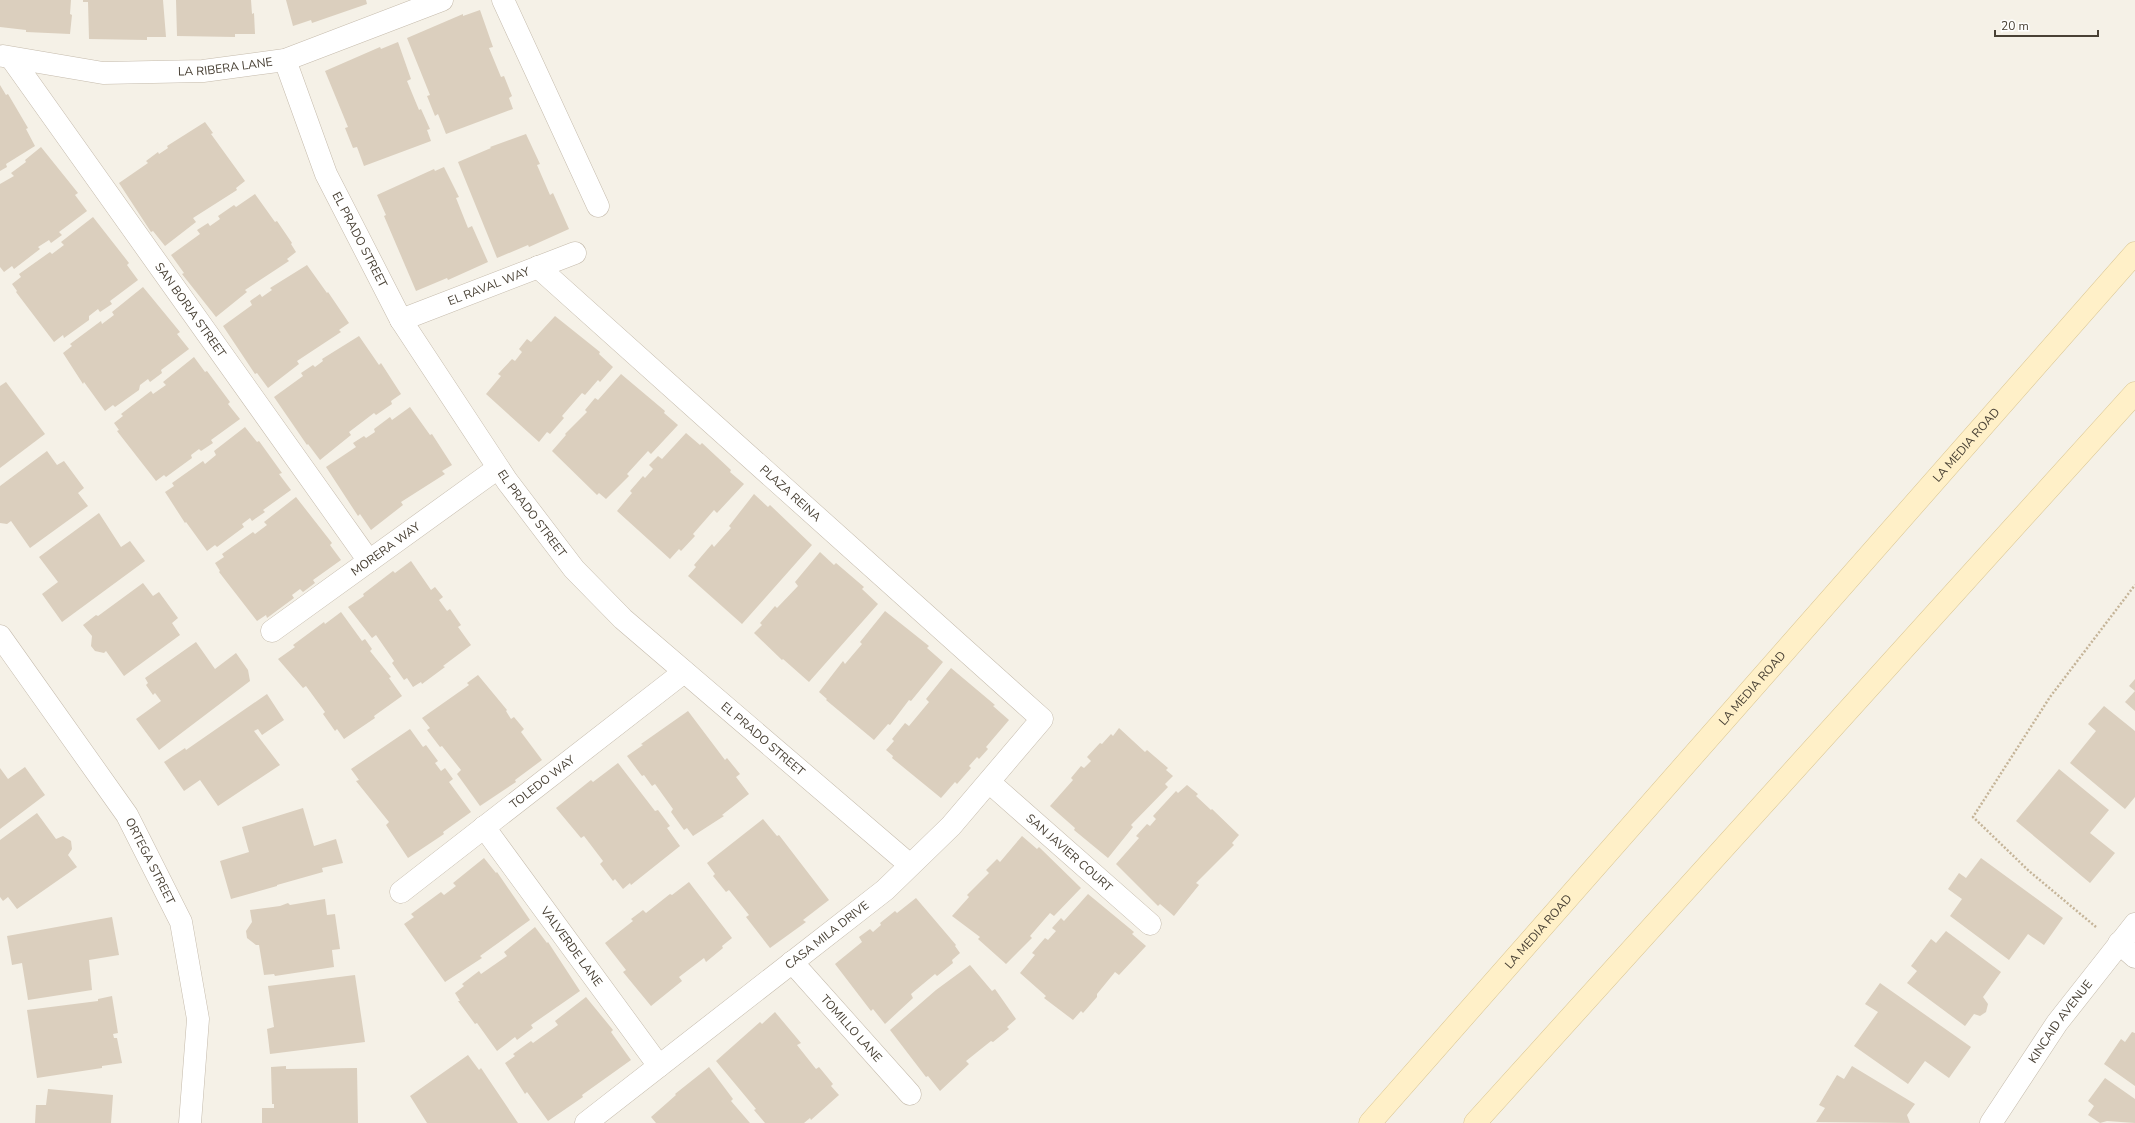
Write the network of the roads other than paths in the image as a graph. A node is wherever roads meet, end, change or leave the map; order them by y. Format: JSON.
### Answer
{"nodes":[{"id":1,"x":442,"y":0,"type":"edge"},
{"id":2,"x":503,"y":0,"type":"edge"},
{"id":3,"x":6,"y":57,"type":"edge"},
{"id":4,"x":285,"y":60,"type":"junction"},
{"id":5,"x":598,"y":206,"type":"dead end"},
{"id":6,"x":576,"y":253,"type":"dead end"},
{"id":7,"x":2135,"y":253,"type":"edge"},
{"id":8,"x":538,"y":267,"type":"junction"},
{"id":9,"x":401,"y":320,"type":"junction"},
{"id":10,"x":2135,"y":393,"type":"edge"},
{"id":11,"x":498,"y":468,"type":"junction"},
{"id":12,"x":369,"y":561,"type":"junction"},
{"id":13,"x":272,"y":631,"type":"dead end"},
{"id":14,"x":0,"y":636,"type":"edge"},
{"id":15,"x":684,"y":672,"type":"junction"},
{"id":16,"x":1042,"y":719,"type":"joint"},
{"id":17,"x":989,"y":782,"type":"junction"},
{"id":18,"x":484,"y":827,"type":"junction"},
{"id":19,"x":910,"y":865,"type":"junction"},
{"id":20,"x":401,"y":892,"type":"dead end"},
{"id":21,"x":1150,"y":924,"type":"dead end"},
{"id":22,"x":2135,"y":924,"type":"edge"},
{"id":23,"x":2127,"y":950,"type":"edge"},
{"id":24,"x":792,"y":962,"type":"junction"},
{"id":25,"x":659,"y":1066,"type":"junction"},
{"id":26,"x":910,"y":1094,"type":"dead end"},
{"id":27,"x":190,"y":1123,"type":"edge"},
{"id":28,"x":586,"y":1123,"type":"edge"},
{"id":29,"x":1370,"y":1123,"type":"edge"},
{"id":30,"x":1475,"y":1123,"type":"edge"},
{"id":31,"x":1991,"y":1123,"type":"edge"}],
"edges":[{"from":1,"to":4,"type":"street","name":"LA RIBERA LANE"},
{"from":2,"to":5,"type":"street"},
{"from":3,"to":4,"type":"street","name":"LA RIBERA LANE"},
{"from":3,"to":12,"type":"street","name":"SAN BORJA STREET"},
{"from":4,"to":9,"type":"street","name":"EL PRADO STREET"},
{"from":6,"to":8,"type":"street","name":"EL RAVAL WAY"},
{"from":7,"to":29,"type":"main road","name":"LA MEDIA ROAD"},
{"from":8,"to":9,"type":"street","name":"EL RAVAL WAY"},
{"from":8,"to":16,"type":"street","name":"PLAZA REINA"},
{"from":9,"to":11,"type":"street","name":"EL PRADO STREET"},
{"from":10,"to":30,"type":"main road"},
{"from":11,"to":12,"type":"street","name":"MORERA WAY"},
{"from":11,"to":15,"type":"street","name":"EL PRADO STREET"},
{"from":12,"to":13,"type":"street","name":"MORERA WAY"},
{"from":14,"to":27,"type":"street","name":"ORTEGA STREET"},
{"from":15,"to":18,"type":"street","name":"TOLEDO WAY"},
{"from":15,"to":19,"type":"street","name":"EL PRADO STREET"},
{"from":16,"to":17,"type":"street","name":"CASA MILA DRIVE"},
{"from":17,"to":19,"type":"street","name":"CASA MILA DRIVE"},
{"from":17,"to":21,"type":"street","name":"SAN JAVIER COURT"},
{"from":18,"to":20,"type":"street","name":"TOLEDO WAY"},
{"from":18,"to":25,"type":"street","name":"VALVERDE LANE"},
{"from":19,"to":24,"type":"street","name":"CASA MILA DRIVE"},
{"from":22,"to":23,"type":"street","name":"KINCAID AVENUE"},
{"from":23,"to":31,"type":"street","name":"KINCAID AVENUE"},
{"from":24,"to":25,"type":"street","name":"CASA MILA DRIVE"},
{"from":24,"to":26,"type":"street","name":"TOMILLO LANE"},
{"from":25,"to":28,"type":"street","name":"CASA MILA DRIVE"}]}
